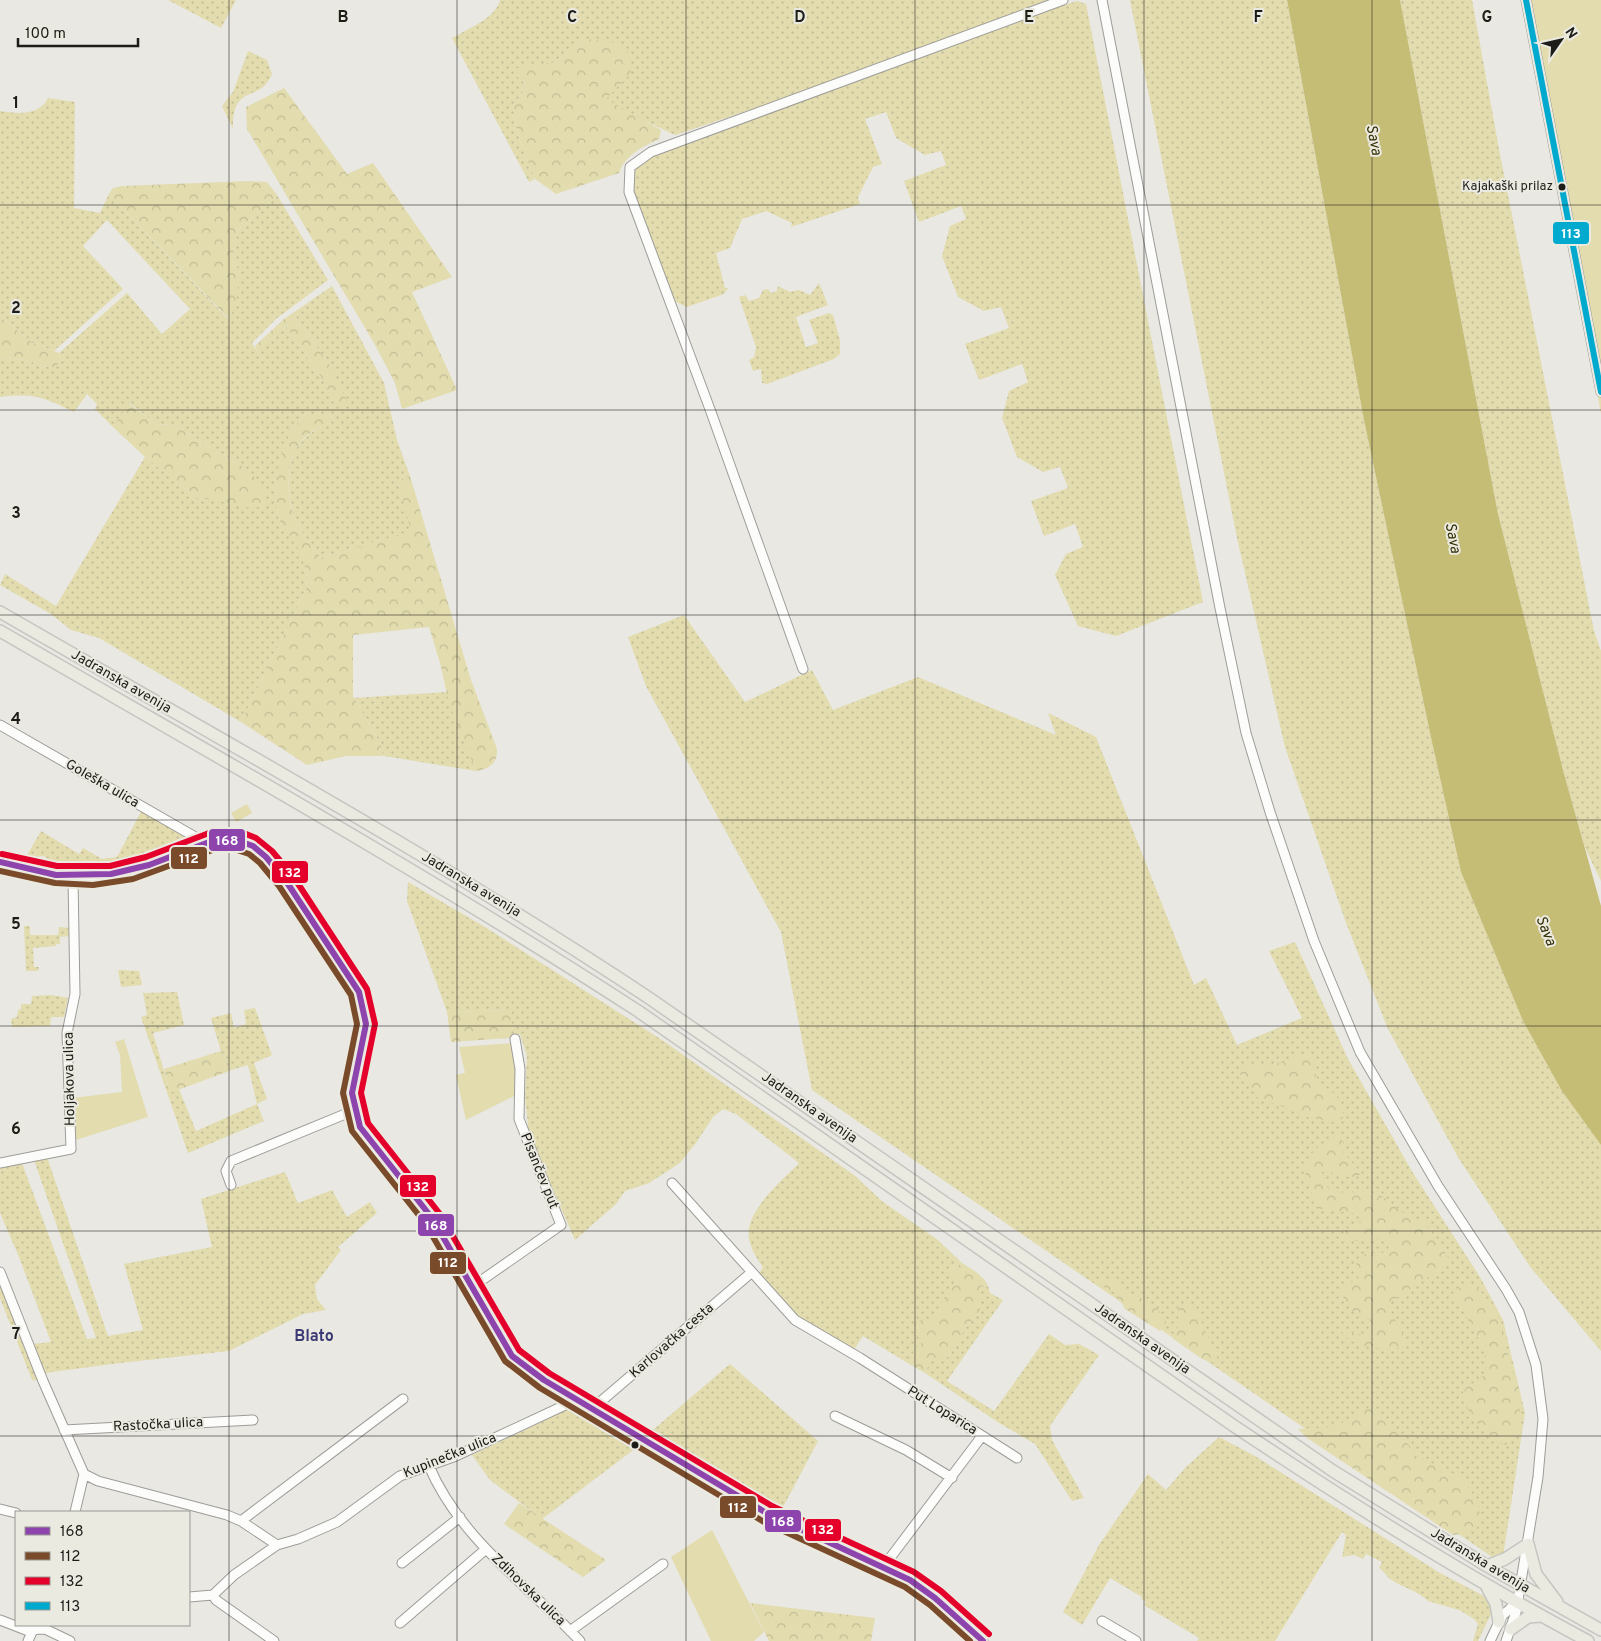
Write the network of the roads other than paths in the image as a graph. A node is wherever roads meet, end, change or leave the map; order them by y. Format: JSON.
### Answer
{"nodes":[{"id":1,"x":1063,"y":0,"type":"edge"},
{"id":2,"x":1102,"y":0,"type":"edge"},
{"id":3,"x":1526,"y":0,"type":"edge"},
{"id":4,"x":1601,"y":392,"type":"edge"},
{"id":5,"x":0,"y":612,"type":"edge"},
{"id":6,"x":0,"y":632,"type":"edge"},
{"id":7,"x":803,"y":669,"type":"dead end"},
{"id":8,"x":0,"y":725,"type":"edge"},
{"id":9,"x":204,"y":842,"type":"junction"},
{"id":10,"x":0,"y":862,"type":"edge"},
{"id":11,"x":73,"y":878,"type":"junction"},
{"id":12,"x":515,"y":1039,"type":"dead end"},
{"id":13,"x":355,"y":1110,"type":"junction"},
{"id":14,"x":0,"y":1163,"type":"edge"},
{"id":15,"x":672,"y":1183,"type":"dead end"},
{"id":16,"x":231,"y":1185,"type":"dead end"},
{"id":17,"x":0,"y":1272,"type":"edge"},
{"id":18,"x":752,"y":1272,"type":"junction"},
{"id":19,"x":472,"y":1287,"type":"junction"},
{"id":20,"x":402,"y":1399,"type":"dead end"},
{"id":21,"x":576,"y":1400,"type":"junction"},
{"id":22,"x":592,"y":1409,"type":"junction"},
{"id":23,"x":835,"y":1416,"type":"dead end"},
{"id":24,"x":253,"y":1420,"type":"dead end"},
{"id":25,"x":64,"y":1430,"type":"junction"},
{"id":26,"x":982,"y":1436,"type":"junction"},
{"id":27,"x":1017,"y":1458,"type":"dead end"},
{"id":28,"x":429,"y":1466,"type":"junction"},
{"id":29,"x":84,"y":1474,"type":"junction"},
{"id":30,"x":952,"y":1478,"type":"junction"},
{"id":31,"x":0,"y":1509,"type":"edge"},
{"id":32,"x":75,"y":1511,"type":"edge"},
{"id":33,"x":15,"y":1513,"type":"edge"},
{"id":34,"x":460,"y":1517,"type":"junction"},
{"id":35,"x":241,"y":1522,"type":"junction"},
{"id":36,"x":1528,"y":1544,"type":"junction"},
{"id":37,"x":277,"y":1545,"type":"junction"},
{"id":38,"x":486,"y":1550,"type":"junction"},
{"id":39,"x":402,"y":1563,"type":"dead end"},
{"id":40,"x":663,"y":1564,"type":"dead end"},
{"id":41,"x":884,"y":1566,"type":"junction"},
{"id":42,"x":1487,"y":1566,"type":"junction"},
{"id":43,"x":1486,"y":1586,"type":"junction"},
{"id":44,"x":1521,"y":1586,"type":"junction"},
{"id":45,"x":213,"y":1594,"type":"junction"},
{"id":46,"x":190,"y":1598,"type":"edge"},
{"id":47,"x":1516,"y":1602,"type":"junction"},
{"id":48,"x":1563,"y":1609,"type":"junction"},
{"id":49,"x":1542,"y":1616,"type":"junction"},
{"id":50,"x":0,"y":1620,"type":"edge"},
{"id":51,"x":1102,"y":1621,"type":"dead end"},
{"id":52,"x":1498,"y":1622,"type":"junction"},
{"id":53,"x":400,"y":1623,"type":"dead end"},
{"id":54,"x":34,"y":1627,"type":"edge"},
{"id":55,"x":1511,"y":1629,"type":"junction"},
{"id":56,"x":1601,"y":1630,"type":"edge"},
{"id":57,"x":570,"y":1631,"type":"junction"},
{"id":58,"x":1586,"y":1640,"type":"edge"},
{"id":59,"x":28,"y":1641,"type":"edge"},
{"id":60,"x":70,"y":1641,"type":"edge"},
{"id":61,"x":274,"y":1641,"type":"edge"},
{"id":62,"x":580,"y":1641,"type":"edge"},
{"id":63,"x":983,"y":1641,"type":"edge"},
{"id":64,"x":1136,"y":1641,"type":"edge"},
{"id":65,"x":1490,"y":1641,"type":"edge"},
{"id":66,"x":1506,"y":1641,"type":"edge"}],
"edges":[{"from":1,"to":7,"type":"street"},
{"from":2,"to":36,"type":"street"},
{"from":3,"to":4,"type":"street"},
{"from":5,"to":42,"type":"main road","name":"Jadranska avenija"},
{"from":6,"to":43,"type":"main road","name":"Jadranska avenija"},
{"from":8,"to":9,"type":"street","name":"Goleška ulica"},
{"from":9,"to":11,"type":"street"},
{"from":9,"to":13,"type":"street"},
{"from":10,"to":11,"type":"street"},
{"from":11,"to":14,"type":"street","name":"Holjakova ulica"},
{"from":12,"to":19,"type":"street","name":"Pisančev put"},
{"from":13,"to":16,"type":"street"},
{"from":13,"to":19,"type":"street"},
{"from":15,"to":18,"type":"street"},
{"from":17,"to":25,"type":"street"},
{"from":18,"to":22,"type":"street","name":"Karlovačka cesta"},
{"from":18,"to":26,"type":"street","name":"Put Loparica"},
{"from":19,"to":21,"type":"street"},
{"from":20,"to":35,"type":"street"},
{"from":21,"to":22,"type":"street"},
{"from":21,"to":28,"type":"street","name":"Kupinečka ulica"},
{"from":22,"to":41,"type":"street"},
{"from":23,"to":30,"type":"street"},
{"from":24,"to":25,"type":"street","name":"Rastočka ulica"},
{"from":25,"to":29,"type":"street"},
{"from":26,"to":27,"type":"street"},
{"from":26,"to":30,"type":"street","name":"Put Loparica"},
{"from":28,"to":34,"type":"street","name":"Zdihovska ulica"},
{"from":28,"to":37,"type":"street","name":"Kupinečka ulica"},
{"from":29,"to":32,"type":"street"},
{"from":29,"to":35,"type":"street"},
{"from":30,"to":41,"type":"street","name":"Put Loparica"},
{"from":31,"to":33,"type":"street"},
{"from":34,"to":38,"type":"street","name":"Zdihovska ulica"},
{"from":34,"to":39,"type":"street"},
{"from":35,"to":37,"type":"street"},
{"from":36,"to":42,"type":"main road"},
{"from":36,"to":44,"type":"street"},
{"from":36,"to":48,"type":"main road"},
{"from":37,"to":45,"type":"street","name":"Kupinečka ulica"},
{"from":38,"to":53,"type":"street","name":"Zdihovska ulica"},
{"from":38,"to":57,"type":"street","name":"Zdihovska ulica"},
{"from":40,"to":57,"type":"street","name":"Zdihovska ulica"},
{"from":41,"to":63,"type":"street"},
{"from":42,"to":44,"type":"main road","name":"Jadranska avenija"},
{"from":43,"to":47,"type":"main road","name":"Jadranska avenija"},
{"from":43,"to":52,"type":"main road"},
{"from":44,"to":47,"type":"street"},
{"from":44,"to":48,"type":"main road","name":"Jadranska avenija"},
{"from":45,"to":46,"type":"street"},
{"from":45,"to":61,"type":"street"},
{"from":47,"to":49,"type":"main road","name":"Jadranska avenija"},
{"from":47,"to":52,"type":"street"},
{"from":47,"to":55,"type":"street"},
{"from":48,"to":56,"type":"main road","name":"Jadranska avenija"},
{"from":49,"to":55,"type":"main road"},
{"from":49,"to":58,"type":"main road","name":"Jadranska avenija"},
{"from":50,"to":54,"type":"street"},
{"from":51,"to":64,"type":"street"},
{"from":52,"to":65,"type":"street"},
{"from":54,"to":59,"type":"street"},
{"from":54,"to":60,"type":"street"},
{"from":55,"to":66,"type":"street"},
{"from":57,"to":62,"type":"street","name":"Zdihovska ulica"}]}
